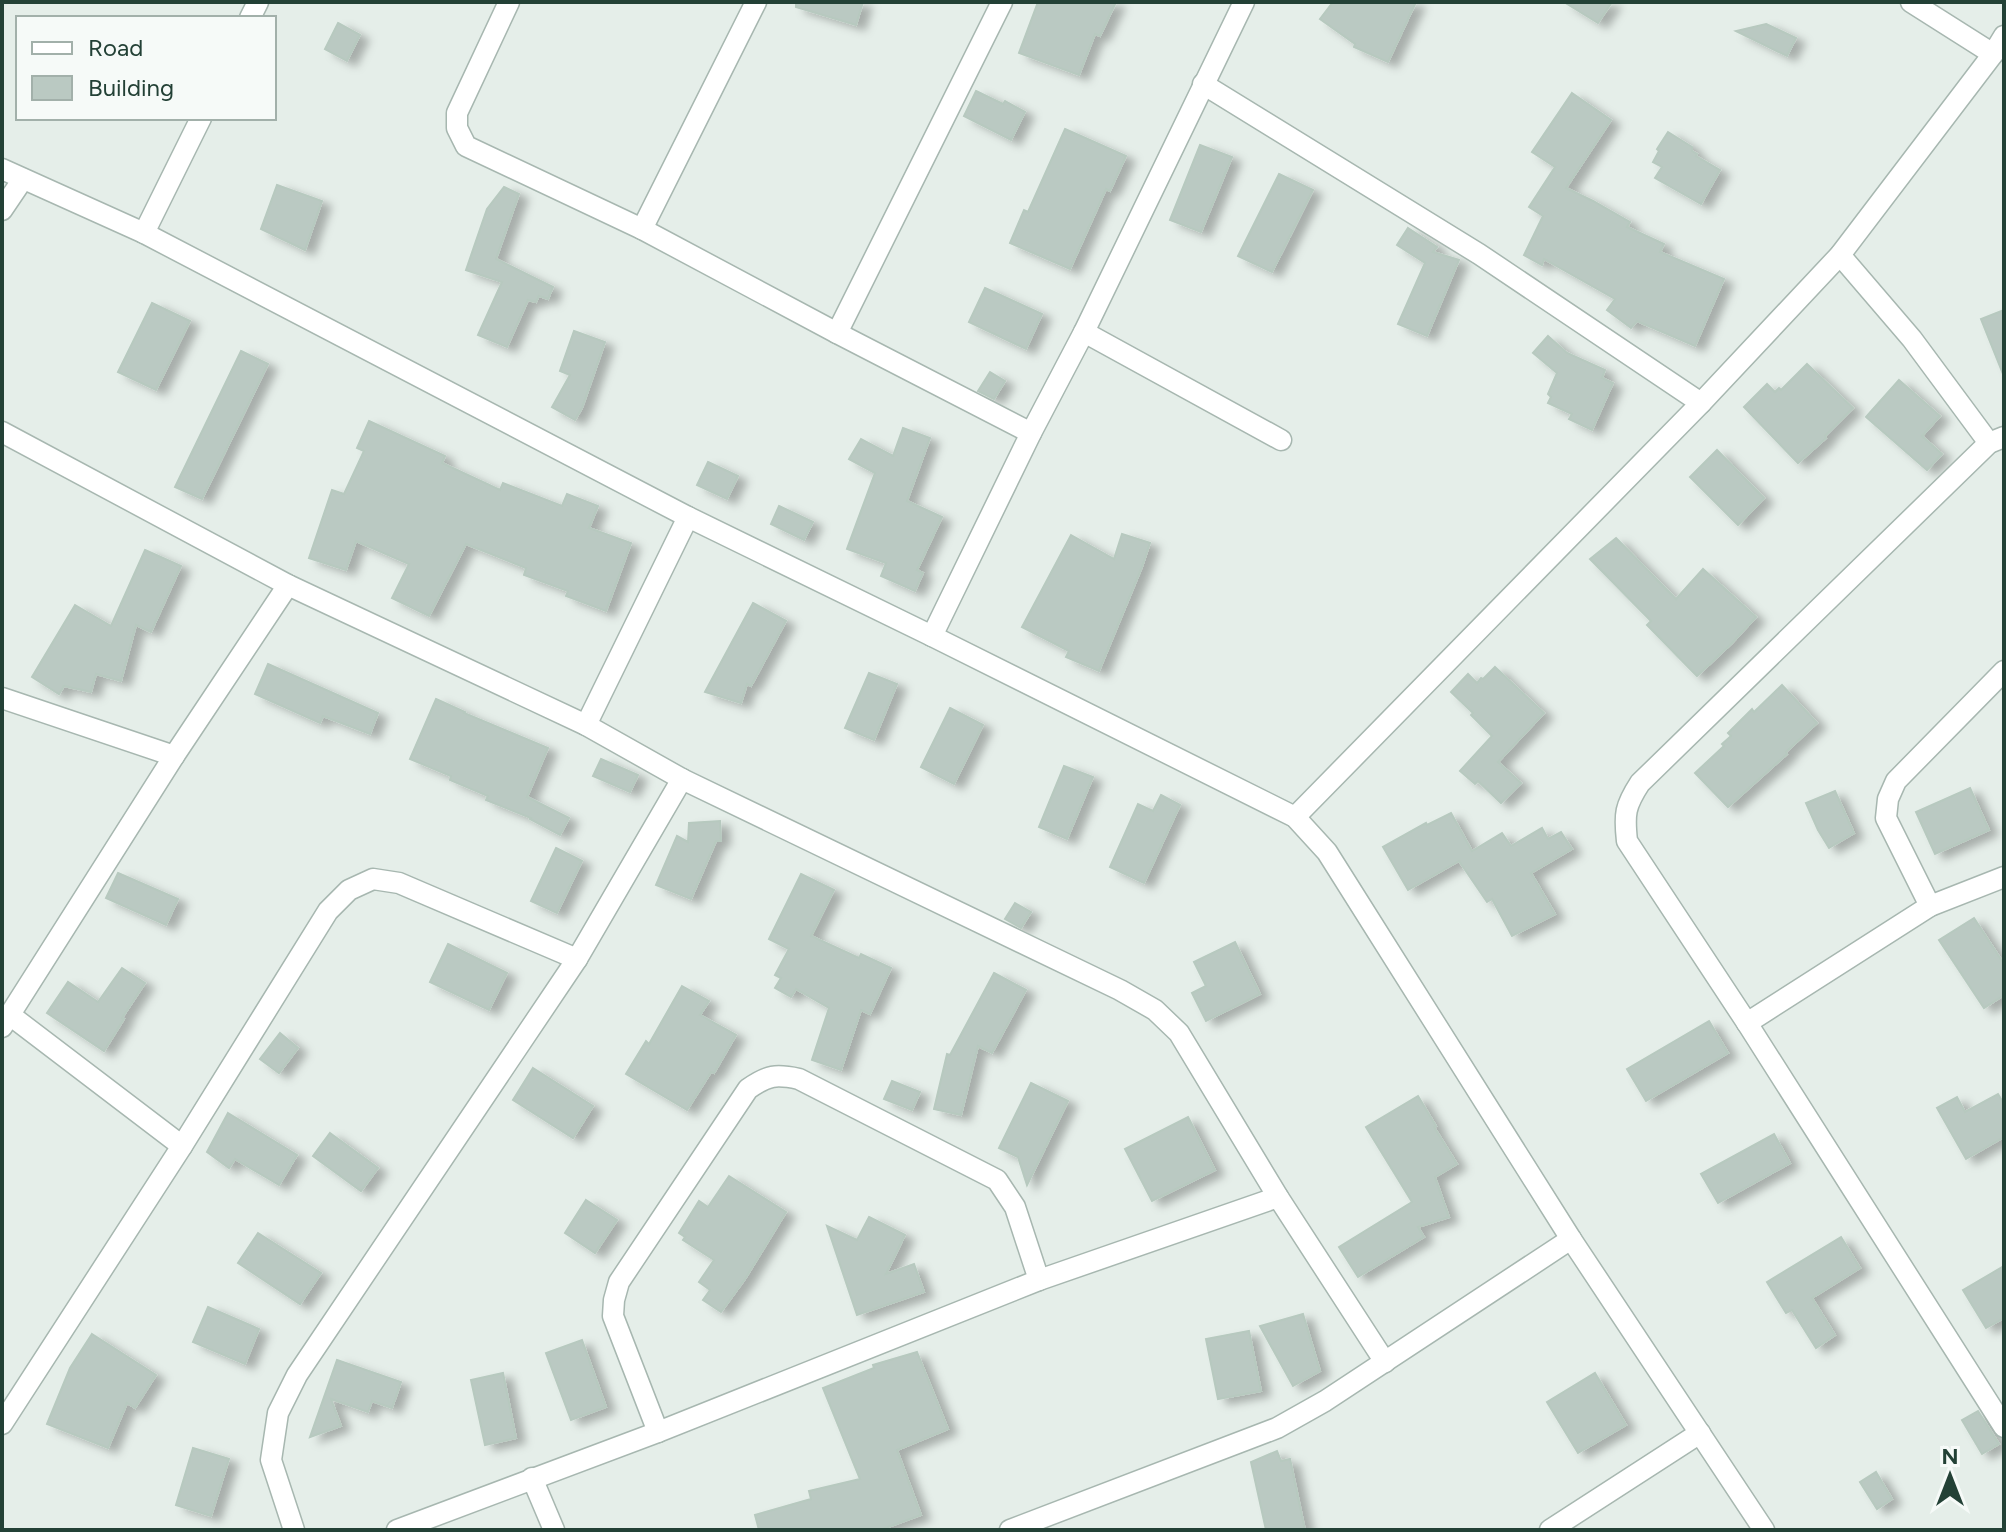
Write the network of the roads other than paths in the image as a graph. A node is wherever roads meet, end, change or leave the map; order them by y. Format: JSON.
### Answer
{"nodes":[{"id":1,"x":509,"y":2,"type":"edge"},
{"id":2,"x":756,"y":2,"type":"edge"},
{"id":3,"x":1002,"y":2,"type":"edge"},
{"id":4,"x":1244,"y":2,"type":"edge"},
{"id":5,"x":1911,"y":2,"type":"edge"},
{"id":6,"x":2004,"y":36,"type":"edge"},
{"id":7,"x":1993,"y":54,"type":"junction"},
{"id":8,"x":1203,"y":84,"type":"junction"},
{"id":9,"x":200,"y":120,"type":"edge"},
{"id":10,"x":2,"y":169,"type":"edge"},
{"id":11,"x":23,"y":179,"type":"junction"},
{"id":12,"x":2,"y":210,"type":"edge"},
{"id":13,"x":642,"y":229,"type":"junction"},
{"id":14,"x":144,"y":233,"type":"junction"},
{"id":15,"x":1840,"y":255,"type":"junction"},
{"id":16,"x":1084,"y":332,"type":"junction"},
{"id":17,"x":837,"y":333,"type":"junction"},
{"id":18,"x":1701,"y":403,"type":"junction"},
{"id":19,"x":2,"y":432,"type":"edge"},
{"id":20,"x":1031,"y":433,"type":"junction"},
{"id":21,"x":1281,"y":440,"type":"dead end"},
{"id":22,"x":1996,"y":440,"type":"edge"},
{"id":23,"x":688,"y":517,"type":"junction"},
{"id":24,"x":288,"y":585,"type":"junction"},
{"id":25,"x":932,"y":636,"type":"junction"},
{"id":26,"x":2004,"y":671,"type":"edge"},
{"id":27,"x":2,"y":698,"type":"edge"},
{"id":28,"x":586,"y":725,"type":"junction"},
{"id":29,"x":174,"y":756,"type":"junction"},
{"id":30,"x":682,"y":779,"type":"junction"},
{"id":31,"x":1295,"y":817,"type":"junction"},
{"id":32,"x":2004,"y":877,"type":"edge"},
{"id":33,"x":1930,"y":906,"type":"junction"},
{"id":34,"x":577,"y":959,"type":"junction"},
{"id":35,"x":6,"y":1021,"type":"edge"},
{"id":36,"x":1747,"y":1023,"type":"junction"},
{"id":37,"x":182,"y":1146,"type":"junction"},
{"id":38,"x":1278,"y":1197,"type":"junction"},
{"id":39,"x":1571,"y":1239,"type":"junction"},
{"id":40,"x":1039,"y":1280,"type":"junction"},
{"id":41,"x":1385,"y":1362,"type":"junction"},
{"id":42,"x":2,"y":1424,"type":"edge"},
{"id":43,"x":2004,"y":1427,"type":"edge"},
{"id":44,"x":658,"y":1432,"type":"junction"},
{"id":45,"x":1700,"y":1433,"type":"junction"},
{"id":46,"x":532,"y":1478,"type":"junction"},
{"id":47,"x":294,"y":1530,"type":"edge"},
{"id":48,"x":397,"y":1530,"type":"edge"},
{"id":49,"x":554,"y":1530,"type":"edge"},
{"id":50,"x":1010,"y":1530,"type":"edge"},
{"id":51,"x":1550,"y":1530,"type":"edge"},
{"id":52,"x":1764,"y":1530,"type":"edge"}],
"edges":[{"from":1,"to":13,"type":"street"},
{"from":2,"to":13,"type":"street"},
{"from":3,"to":17,"type":"street"},
{"from":4,"to":8,"type":"street"},
{"from":5,"to":7,"type":"street"},
{"from":6,"to":7,"type":"street"},
{"from":7,"to":15,"type":"street"},
{"from":8,"to":16,"type":"street"},
{"from":8,"to":18,"type":"street"},
{"from":9,"to":14,"type":"street"},
{"from":10,"to":11,"type":"street"},
{"from":11,"to":12,"type":"street"},
{"from":11,"to":14,"type":"street"},
{"from":13,"to":17,"type":"street"},
{"from":14,"to":23,"type":"street"},
{"from":15,"to":18,"type":"street"},
{"from":15,"to":22,"type":"street"},
{"from":16,"to":20,"type":"street"},
{"from":16,"to":21,"type":"street"},
{"from":17,"to":20,"type":"street"},
{"from":18,"to":31,"type":"street"},
{"from":19,"to":24,"type":"street"},
{"from":20,"to":25,"type":"street"},
{"from":22,"to":36,"type":"street"},
{"from":23,"to":25,"type":"street"},
{"from":23,"to":28,"type":"street"},
{"from":24,"to":28,"type":"street"},
{"from":24,"to":29,"type":"street"},
{"from":25,"to":31,"type":"street"},
{"from":26,"to":33,"type":"street"},
{"from":27,"to":29,"type":"street"},
{"from":28,"to":30,"type":"street"},
{"from":29,"to":35,"type":"street"},
{"from":30,"to":34,"type":"street"},
{"from":30,"to":38,"type":"street"},
{"from":31,"to":39,"type":"street"},
{"from":32,"to":33,"type":"street"},
{"from":33,"to":36,"type":"street"},
{"from":34,"to":37,"type":"street"},
{"from":34,"to":47,"type":"street"},
{"from":35,"to":37,"type":"street"},
{"from":36,"to":43,"type":"street"},
{"from":37,"to":42,"type":"street"},
{"from":38,"to":40,"type":"street"},
{"from":38,"to":41,"type":"street"},
{"from":39,"to":41,"type":"street"},
{"from":39,"to":45,"type":"street"},
{"from":40,"to":44,"type":"street"},
{"from":40,"to":44,"type":"street"},
{"from":41,"to":50,"type":"street"},
{"from":44,"to":46,"type":"street"},
{"from":45,"to":51,"type":"street"},
{"from":45,"to":52,"type":"street"},
{"from":46,"to":48,"type":"street"},
{"from":46,"to":49,"type":"street"}]}
